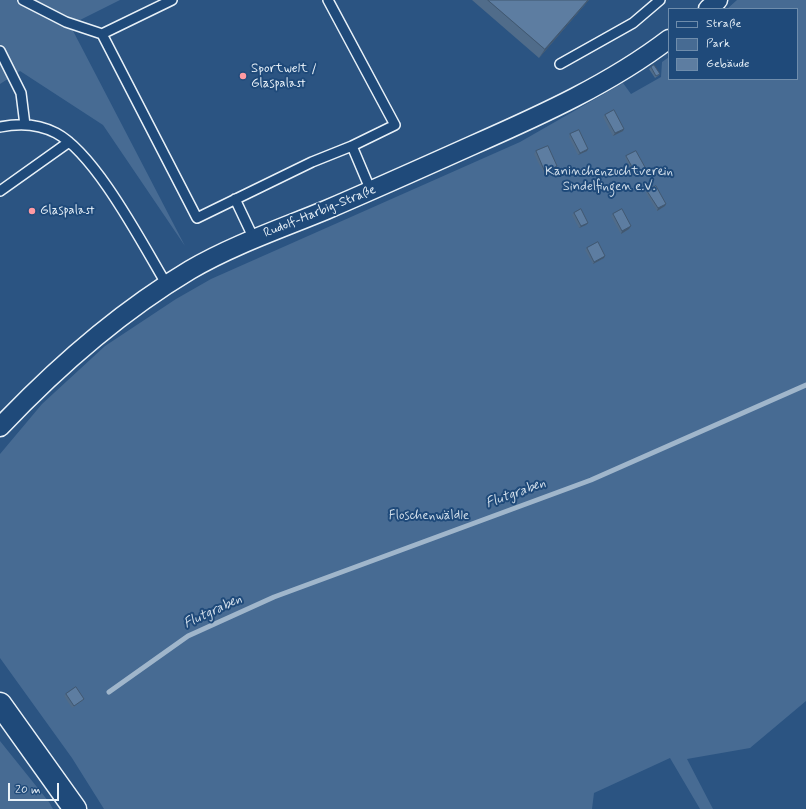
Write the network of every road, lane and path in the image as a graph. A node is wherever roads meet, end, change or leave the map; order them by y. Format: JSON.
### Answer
{"nodes":[{"id":1,"x":23,"y":0,"type":"edge"},
{"id":2,"x":172,"y":0,"type":"edge"},
{"id":3,"x":328,"y":0,"type":"edge"},
{"id":4,"x":660,"y":0,"type":"edge"},
{"id":5,"x":718,"y":0,"type":"edge"},
{"id":6,"x":709,"y":8,"type":"edge"},
{"id":7,"x":102,"y":34,"type":"junction"},
{"id":8,"x":668,"y":40,"type":"edge"},
{"id":9,"x":0,"y":50,"type":"edge"},
{"id":10,"x":560,"y":64,"type":"dead end"},
{"id":11,"x":25,"y":125,"type":"junction"},
{"id":12,"x":0,"y":127,"type":"edge"},
{"id":13,"x":69,"y":142,"type":"junction"},
{"id":14,"x":352,"y":146,"type":"junction"},
{"id":15,"x":0,"y":191,"type":"edge"},
{"id":16,"x":371,"y":191,"type":"junction"},
{"id":17,"x":235,"y":199,"type":"junction"},
{"id":18,"x":254,"y":239,"type":"junction"},
{"id":19,"x":167,"y":285,"type":"junction"},
{"id":20,"x":0,"y":427,"type":"edge"},
{"id":21,"x":0,"y":704,"type":"edge"},
{"id":22,"x":75,"y":809,"type":"edge"}],
"edges":[{"from":1,"to":7,"type":"lane"},
{"from":2,"to":7,"type":"lane"},
{"from":3,"to":14,"type":"lane"},
{"from":4,"to":10,"type":"lane"},
{"from":5,"to":6,"type":"street"},
{"from":7,"to":17,"type":"lane"},
{"from":8,"to":16,"type":"street","name":"Rudolf-Harbig-Straße"},
{"from":9,"to":11,"type":"lane"},
{"from":11,"to":12,"type":"lane"},
{"from":11,"to":13,"type":"lane"},
{"from":13,"to":15,"type":"lane"},
{"from":13,"to":19,"type":"lane"},
{"from":14,"to":16,"type":"lane"},
{"from":14,"to":17,"type":"lane"},
{"from":16,"to":18,"type":"street","name":"Rudolf-Harbig-Straße"},
{"from":17,"to":18,"type":"lane"},
{"from":18,"to":19,"type":"street","name":"Rudolf-Harbig-Straße"},
{"from":19,"to":20,"type":"street","name":"Rudolf-Harbig-Straße"},
{"from":21,"to":22,"type":"main road"}]}
